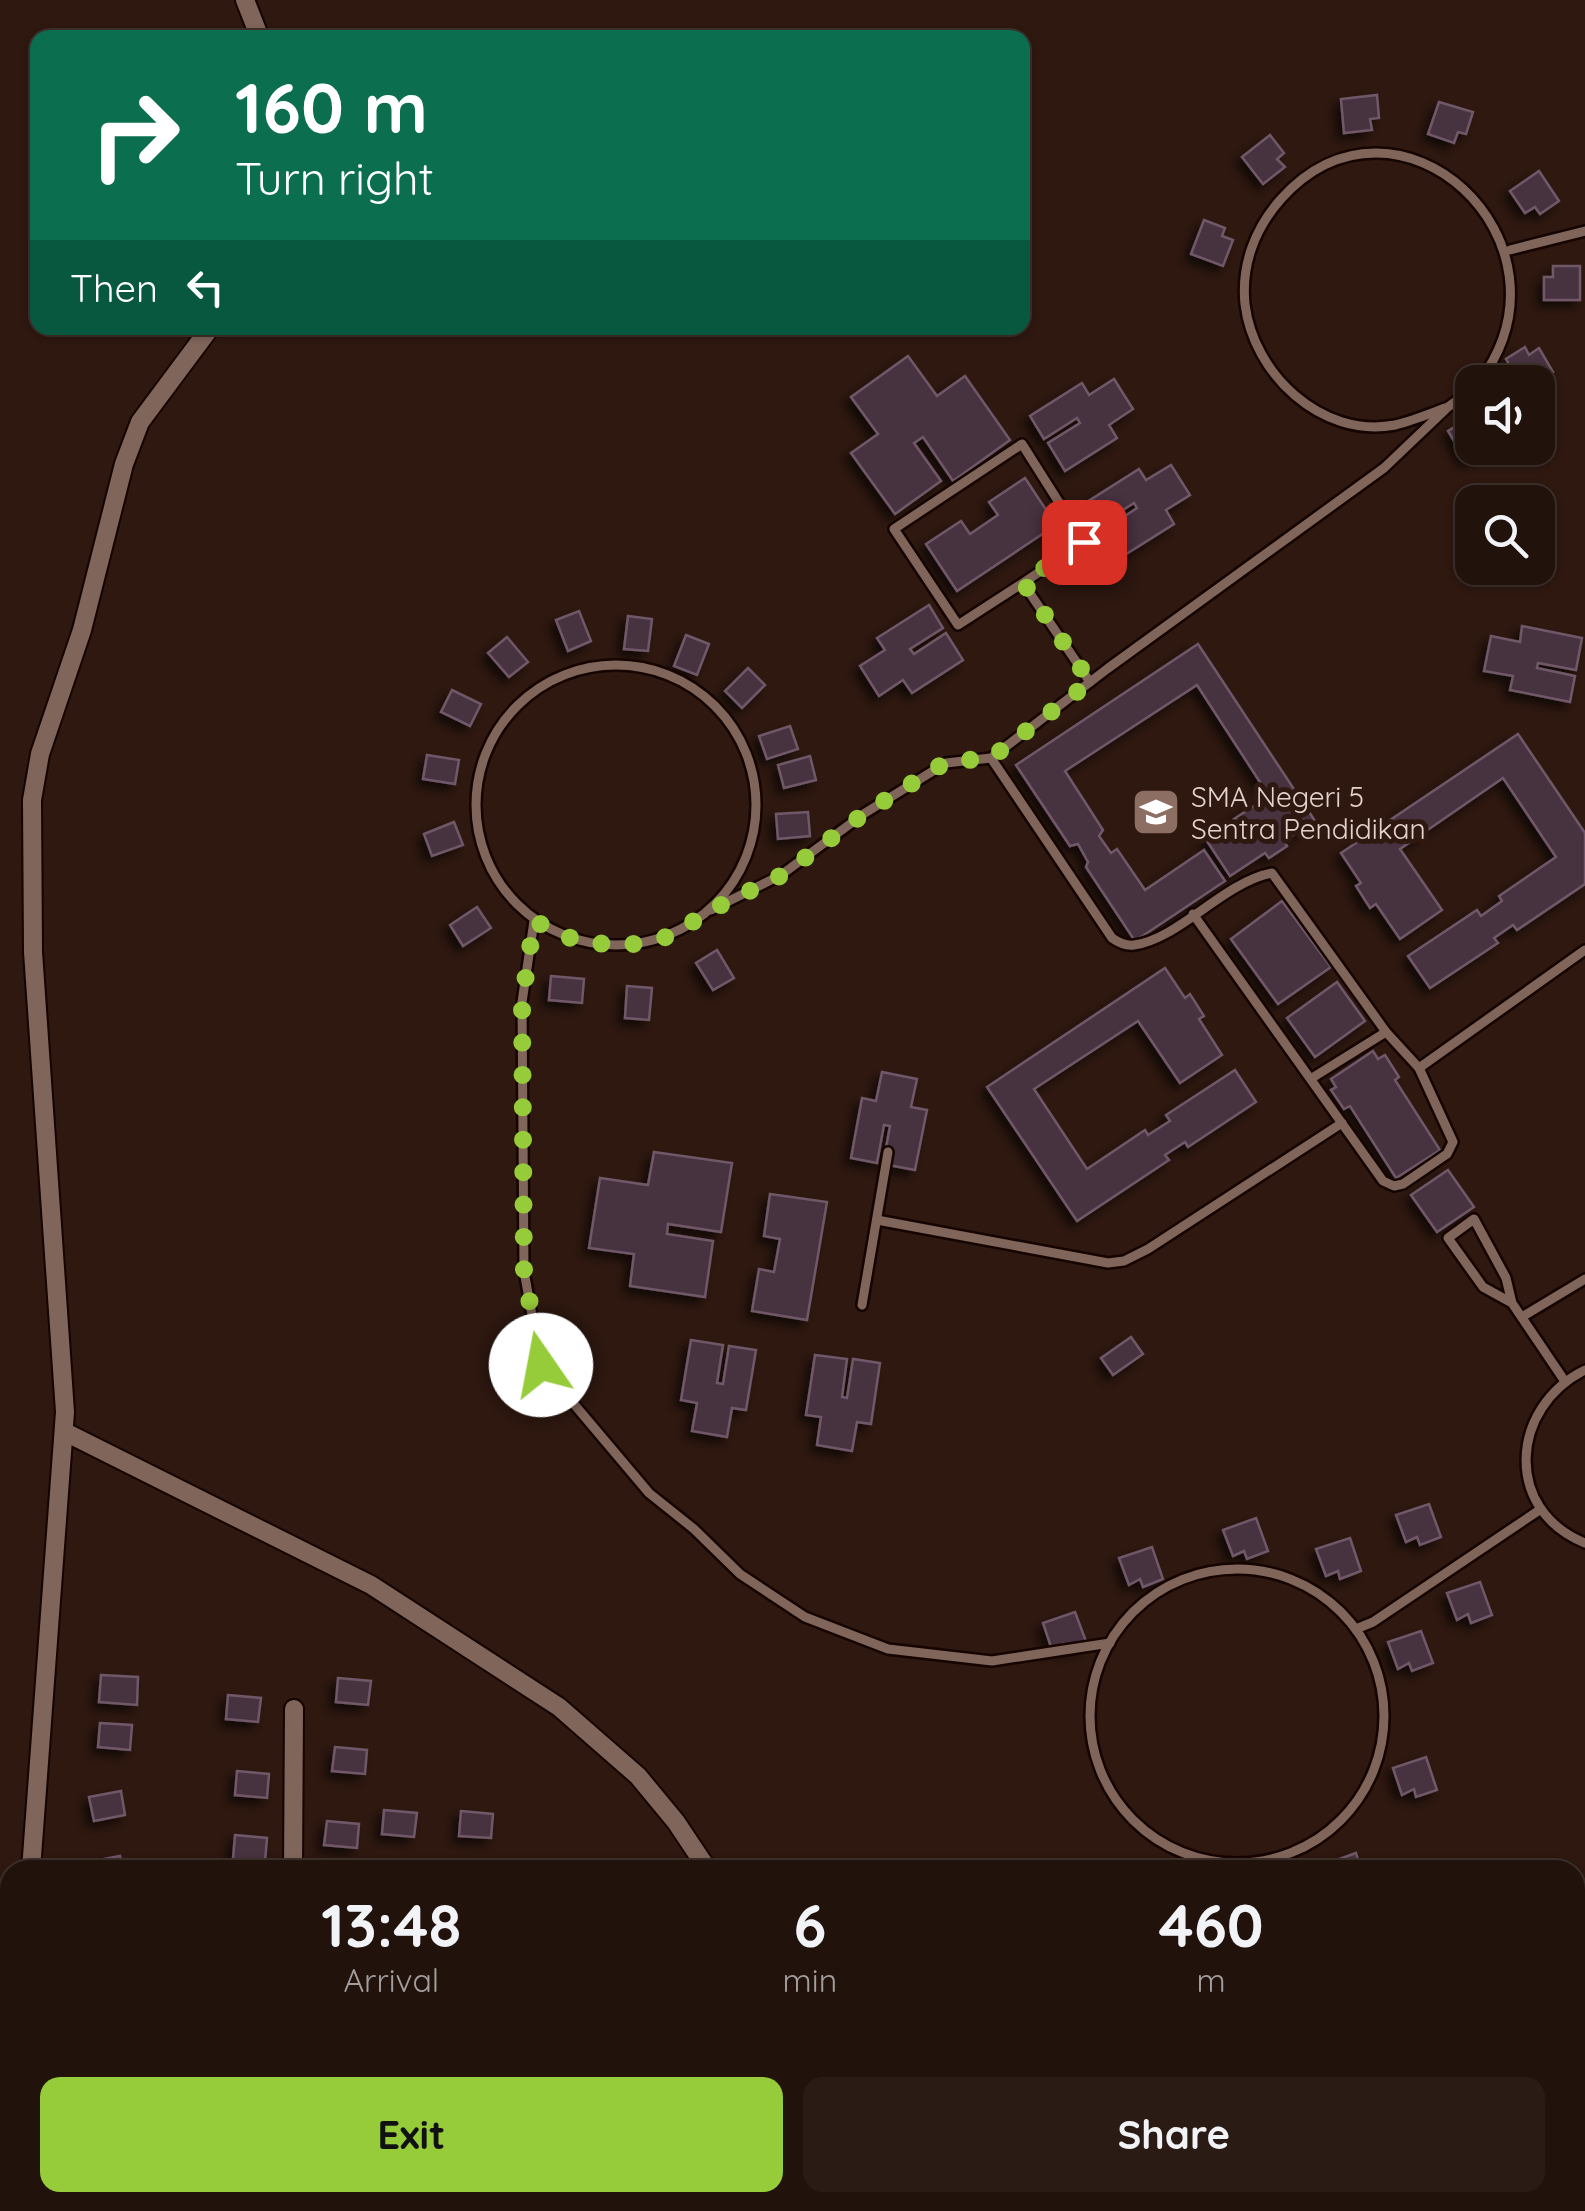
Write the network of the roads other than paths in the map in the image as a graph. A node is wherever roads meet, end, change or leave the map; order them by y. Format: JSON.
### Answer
{"nodes":[{"id":1,"x":245,"y":0,"type":"edge"},
{"id":2,"x":257,"y":30,"type":"edge"},
{"id":3,"x":1585,"y":231,"type":"edge"},
{"id":4,"x":1510,"y":250,"type":"junction"},
{"id":5,"x":205,"y":335,"type":"edge"},
{"id":6,"x":1493,"y":365,"type":"edge"},
{"id":7,"x":1455,"y":402,"type":"edge"},
{"id":8,"x":1448,"y":407,"type":"junction"},
{"id":9,"x":1023,"y":582,"type":"junction"},
{"id":10,"x":1090,"y":682,"type":"junction"},
{"id":11,"x":991,"y":758,"type":"junction"},
{"id":12,"x":711,"y":910,"type":"junction"},
{"id":13,"x":1193,"y":914,"type":"junction"},
{"id":14,"x":534,"y":921,"type":"junction"},
{"id":15,"x":1585,"y":950,"type":"edge"},
{"id":16,"x":1386,"y":1032,"type":"junction"},
{"id":17,"x":1418,"y":1068,"type":"junction"},
{"id":18,"x":1312,"y":1078,"type":"junction"},
{"id":19,"x":1342,"y":1122,"type":"junction"},
{"id":20,"x":888,"y":1152,"type":"dead end"},
{"id":21,"x":877,"y":1220,"type":"junction"},
{"id":22,"x":1585,"y":1280,"type":"edge"},
{"id":23,"x":1512,"y":1303,"type":"junction"},
{"id":24,"x":862,"y":1305,"type":"dead end"},
{"id":25,"x":1522,"y":1318,"type":"junction"},
{"id":26,"x":1585,"y":1370,"type":"edge"},
{"id":27,"x":1564,"y":1380,"type":"junction"},
{"id":28,"x":65,"y":1432,"type":"junction"},
{"id":29,"x":1541,"y":1509,"type":"junction"},
{"id":30,"x":1585,"y":1543,"type":"edge"},
{"id":31,"x":1356,"y":1629,"type":"junction"},
{"id":32,"x":1110,"y":1644,"type":"junction"},
{"id":33,"x":294,"y":1709,"type":"dead end"},
{"id":34,"x":32,"y":1860,"type":"edge"},
{"id":35,"x":293,"y":1860,"type":"edge"},
{"id":36,"x":701,"y":1860,"type":"edge"},
{"id":37,"x":1204,"y":1860,"type":"edge"},
{"id":38,"x":1269,"y":1860,"type":"edge"}],
"edges":[{"from":1,"to":2,"type":"street"},
{"from":3,"to":4,"type":"lane"},
{"from":4,"to":6,"type":"lane"},
{"from":4,"to":8,"type":"lane"},
{"from":5,"to":28,"type":"street"},
{"from":7,"to":8,"type":"lane"},
{"from":8,"to":10,"type":"lane"},
{"from":9,"to":9,"type":"lane"},
{"from":9,"to":10,"type":"lane"},
{"from":10,"to":11,"type":"lane"},
{"from":11,"to":12,"type":"lane"},
{"from":11,"to":13,"type":"lane"},
{"from":12,"to":14,"type":"lane"},
{"from":12,"to":14,"type":"lane"},
{"from":13,"to":16,"type":"lane"},
{"from":13,"to":18,"type":"lane"},
{"from":14,"to":32,"type":"lane"},
{"from":15,"to":17,"type":"lane"},
{"from":16,"to":17,"type":"lane"},
{"from":16,"to":18,"type":"lane"},
{"from":17,"to":19,"type":"lane"},
{"from":18,"to":19,"type":"lane"},
{"from":19,"to":21,"type":"lane"},
{"from":20,"to":21,"type":"lane"},
{"from":21,"to":24,"type":"lane"},
{"from":22,"to":25,"type":"lane"},
{"from":23,"to":23,"type":"lane"},
{"from":23,"to":25,"type":"lane"},
{"from":25,"to":27,"type":"lane"},
{"from":26,"to":27,"type":"lane"},
{"from":27,"to":29,"type":"lane"},
{"from":28,"to":34,"type":"street"},
{"from":28,"to":36,"type":"street"},
{"from":29,"to":30,"type":"lane"},
{"from":29,"to":31,"type":"lane"},
{"from":31,"to":32,"type":"lane"},
{"from":31,"to":38,"type":"lane"},
{"from":32,"to":37,"type":"lane"},
{"from":33,"to":35,"type":"street"}]}
